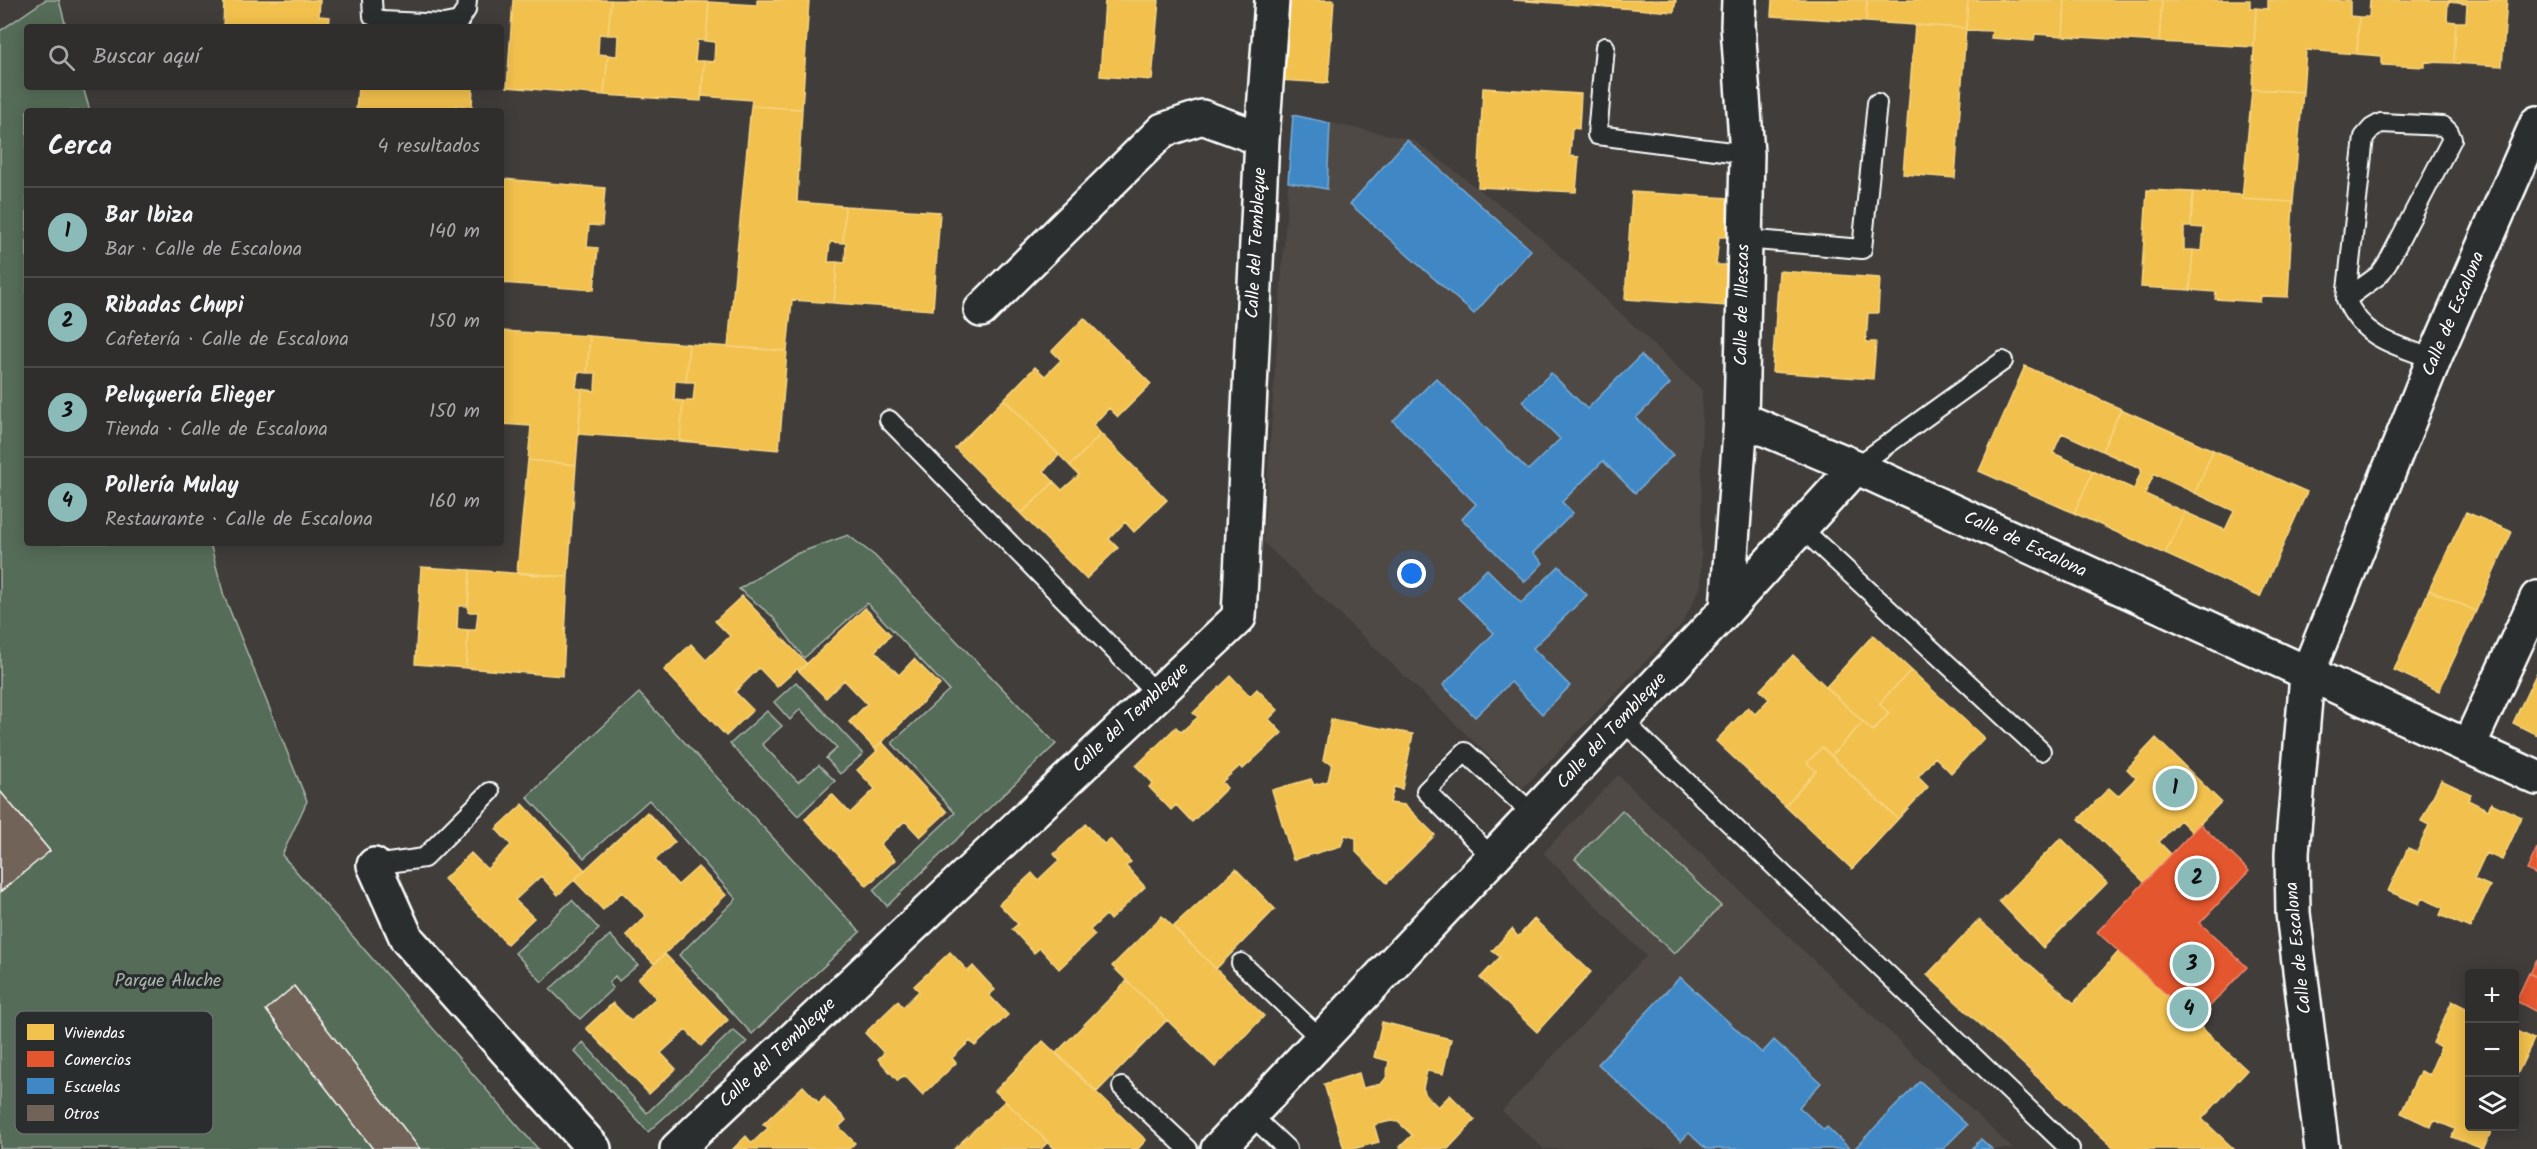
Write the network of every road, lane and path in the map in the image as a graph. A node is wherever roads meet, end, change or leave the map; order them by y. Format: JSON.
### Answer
{"nodes":[{"id":1,"x":372,"y":0,"type":"edge"},
{"id":2,"x":467,"y":0,"type":"edge"},
{"id":3,"x":1272,"y":0,"type":"edge"},
{"id":4,"x":1739,"y":0,"type":"edge"},
{"id":5,"x":1605,"y":47,"type":"dead end"},
{"id":6,"x":1877,"y":103,"type":"dead end"},
{"id":7,"x":2537,"y":123,"type":"edge"},
{"id":8,"x":1262,"y":139,"type":"junction"},
{"id":9,"x":1747,"y":154,"type":"junction"},
{"id":10,"x":1744,"y":238,"type":"junction"},
{"id":11,"x":2346,"y":299,"type":"junction"},
{"id":12,"x":981,"y":310,"type":"dead end"},
{"id":13,"x":2434,"y":359,"type":"junction"},
{"id":14,"x":2003,"y":361,"type":"dead end"},
{"id":15,"x":1741,"y":419,"type":"junction"},
{"id":16,"x":889,"y":420,"type":"dead end"},
{"id":17,"x":1856,"y":467,"type":"junction"},
{"id":18,"x":1801,"y":528,"type":"junction"},
{"id":19,"x":2537,"y":598,"type":"edge"},
{"id":20,"x":1727,"y":609,"type":"junction"},
{"id":21,"x":2307,"y":675,"type":"junction"},
{"id":22,"x":1156,"y":694,"type":"junction"},
{"id":23,"x":1622,"y":720,"type":"junction"},
{"id":24,"x":2468,"y":747,"type":"junction"},
{"id":25,"x":2041,"y":751,"type":"dead end"},
{"id":26,"x":2537,"y":778,"type":"edge"},
{"id":27,"x":489,"y":792,"type":"dead end"},
{"id":28,"x":1533,"y":814,"type":"junction"},
{"id":29,"x":1492,"y":857,"type":"junction"},
{"id":30,"x":374,"y":865,"type":"joint"},
{"id":31,"x":1241,"y":963,"type":"dead end"},
{"id":32,"x":1321,"y":1039,"type":"junction"},
{"id":33,"x":1122,"y":1087,"type":"dead end"},
{"id":34,"x":1250,"y":1114,"type":"junction"},
{"id":35,"x":594,"y":1149,"type":"edge"},
{"id":36,"x":677,"y":1149,"type":"edge"},
{"id":37,"x":1188,"y":1149,"type":"edge"},
{"id":38,"x":1218,"y":1149,"type":"edge"},
{"id":39,"x":1287,"y":1149,"type":"edge"},
{"id":40,"x":2070,"y":1149,"type":"edge"},
{"id":41,"x":2322,"y":1149,"type":"edge"}],
"edges":[{"from":1,"to":2,"type":"lane"},
{"from":3,"to":8,"type":"street","name":"Calle del Tembleque"},
{"from":4,"to":9,"type":"street","name":"Calle de Illescas"},
{"from":5,"to":9,"type":"lane"},
{"from":6,"to":10,"type":"lane"},
{"from":7,"to":13,"type":"street","name":"Calle de Escalona"},
{"from":8,"to":12,"type":"street"},
{"from":8,"to":22,"type":"street","name":"Calle del Tembleque"},
{"from":9,"to":10,"type":"street","name":"Calle de Illescas"},
{"from":10,"to":15,"type":"street","name":"Calle de Illescas"},
{"from":11,"to":11,"type":"lane"},
{"from":11,"to":13,"type":"lane"},
{"from":13,"to":21,"type":"street","name":"Calle de Escalona"},
{"from":14,"to":17,"type":"lane"},
{"from":15,"to":17,"type":"street","name":"Calle de Escalona"},
{"from":15,"to":20,"type":"street","name":"Calle de Illescas"},
{"from":16,"to":22,"type":"lane"},
{"from":17,"to":18,"type":"street","name":"Calle del Tembleque"},
{"from":17,"to":21,"type":"street","name":"Calle de Escalona"},
{"from":18,"to":20,"type":"street","name":"Calle del Tembleque"},
{"from":18,"to":25,"type":"lane"},
{"from":19,"to":24,"type":"street"},
{"from":20,"to":23,"type":"street","name":"Calle del Tembleque"},
{"from":21,"to":24,"type":"street","name":"Calle de Escalona"},
{"from":21,"to":41,"type":"street","name":"Calle de Escalona"},
{"from":22,"to":36,"type":"street","name":"Calle del Tembleque"},
{"from":23,"to":28,"type":"street","name":"Calle del Tembleque"},
{"from":23,"to":40,"type":"lane"},
{"from":24,"to":26,"type":"street","name":"Calle de Escalona"},
{"from":27,"to":30,"type":"lane"},
{"from":28,"to":29,"type":"street","name":"Calle del Tembleque"},
{"from":28,"to":29,"type":"lane"},
{"from":29,"to":32,"type":"street","name":"Calle del Tembleque"},
{"from":30,"to":35,"type":"street"},
{"from":31,"to":32,"type":"lane"},
{"from":32,"to":34,"type":"street","name":"Calle del Tembleque"},
{"from":33,"to":37,"type":"lane"},
{"from":34,"to":38,"type":"street","name":"Calle del Tembleque"},
{"from":34,"to":39,"type":"lane"}]}
